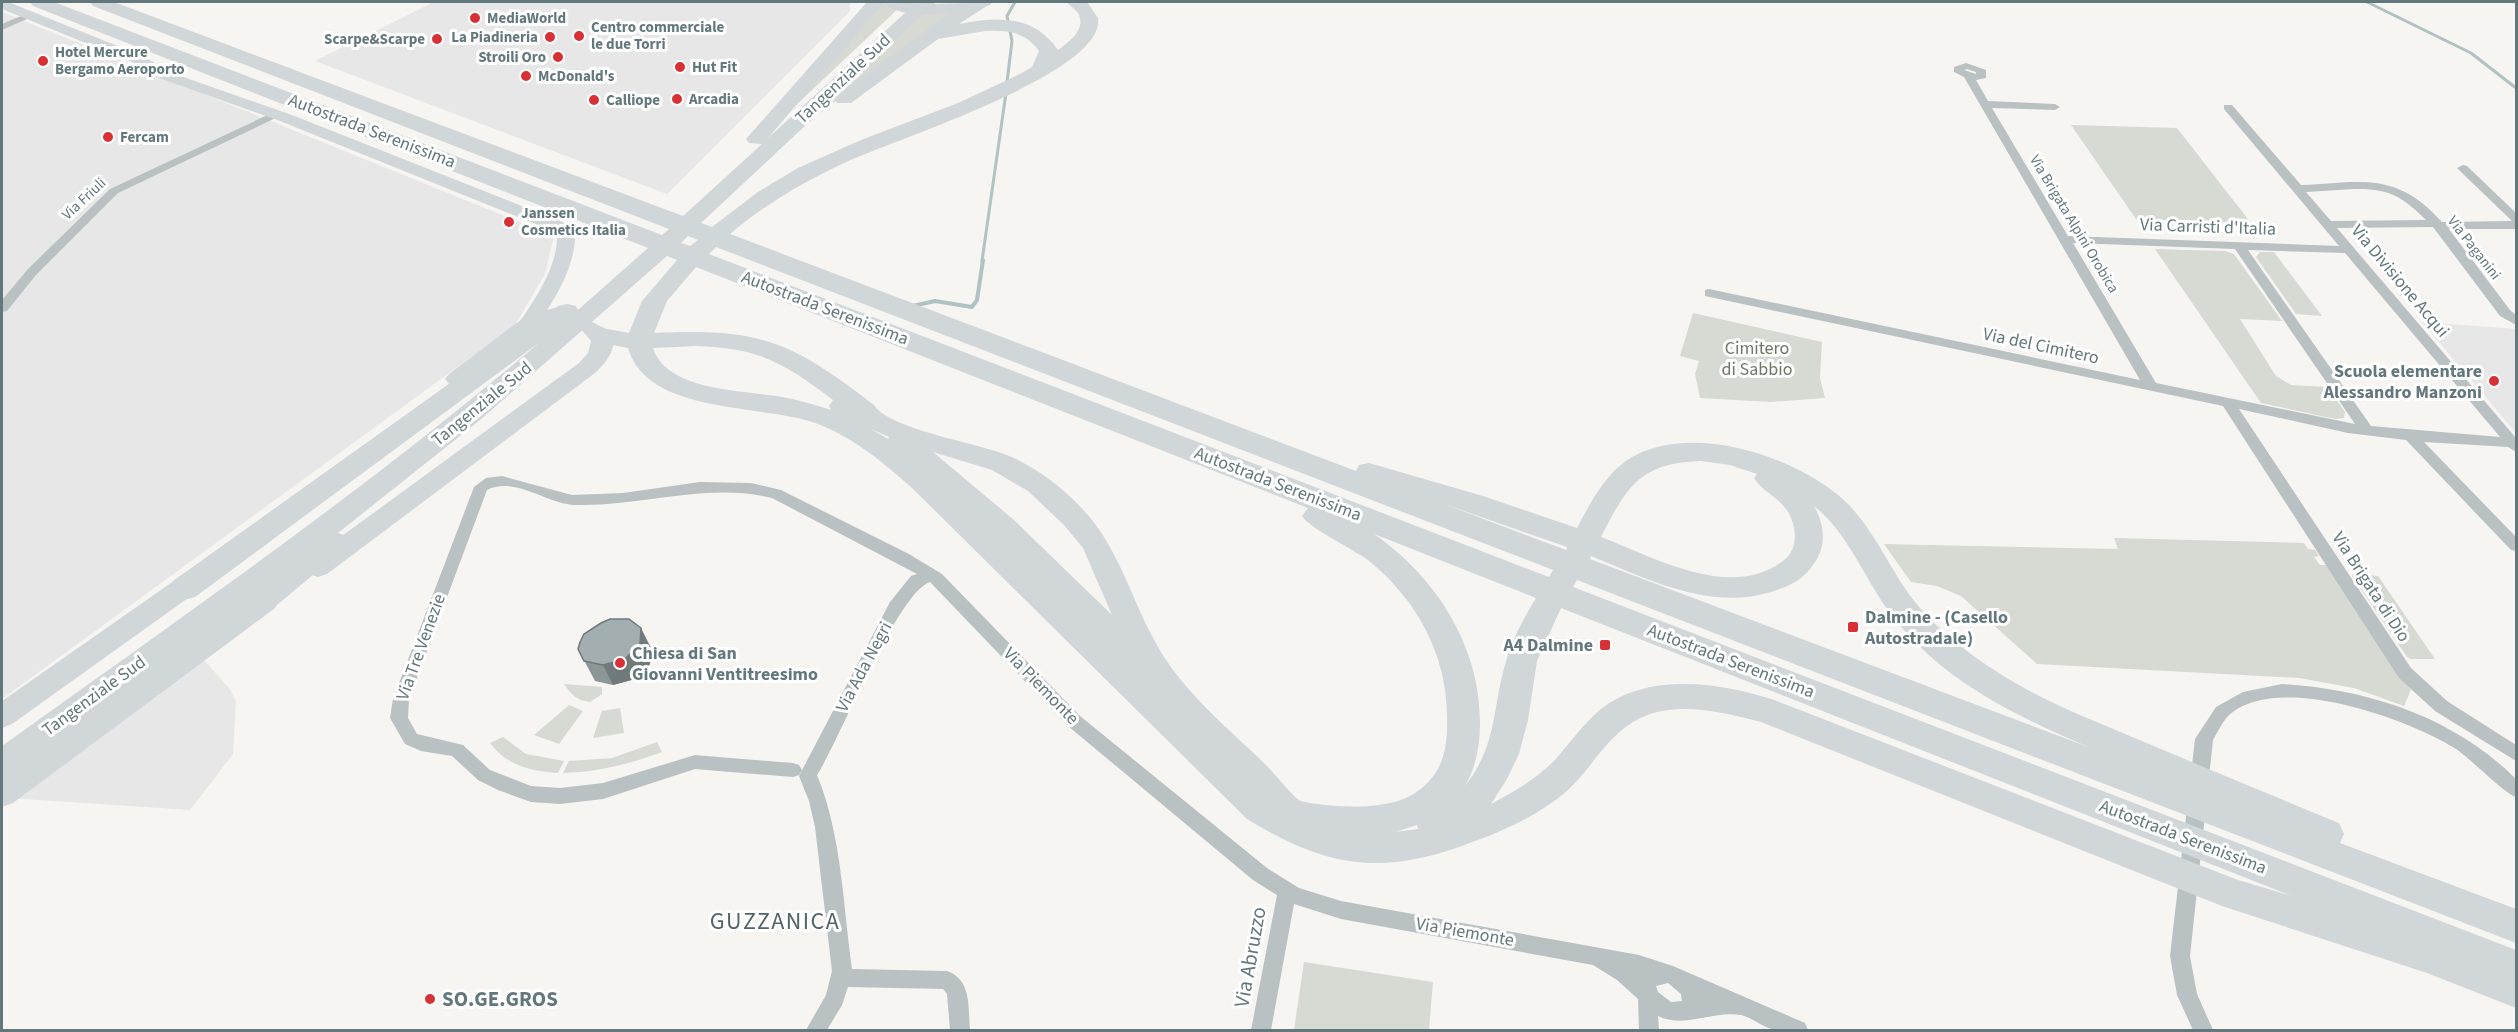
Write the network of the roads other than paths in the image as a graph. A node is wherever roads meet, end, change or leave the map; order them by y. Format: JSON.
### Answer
{"nodes":[{"id":1,"x":99,"y":2,"type":"edge"},
{"id":2,"x":876,"y":2,"type":"edge"},
{"id":3,"x":984,"y":2,"type":"edge"},
{"id":4,"x":1076,"y":2,"type":"edge"},
{"id":5,"x":1092,"y":2,"type":"edge"},
{"id":6,"x":2,"y":4,"type":"edge"},
{"id":7,"x":910,"y":6,"type":"edge"},
{"id":8,"x":35,"y":8,"type":"edge"},
{"id":9,"x":2,"y":27,"type":"edge"},
{"id":10,"x":918,"y":46,"type":"junction"},
{"id":11,"x":1038,"y":72,"type":"junction"},
{"id":12,"x":1969,"y":77,"type":"dead end"},
{"id":13,"x":1984,"y":104,"type":"junction"},
{"id":14,"x":2055,"y":106,"type":"dead end"},
{"id":15,"x":2228,"y":107,"type":"dead end"},
{"id":16,"x":276,"y":114,"type":"junction"},
{"id":17,"x":2463,"y":168,"type":"dead end"},
{"id":18,"x":735,"y":172,"type":"junction"},
{"id":19,"x":2298,"y":189,"type":"junction"},
{"id":20,"x":2516,"y":220,"type":"edge"},
{"id":21,"x":734,"y":223,"type":"junction"},
{"id":22,"x":2438,"y":224,"type":"junction"},
{"id":23,"x":2328,"y":225,"type":"junction"},
{"id":24,"x":2065,"y":240,"type":"junction"},
{"id":25,"x":2239,"y":246,"type":"junction"},
{"id":26,"x":2350,"y":250,"type":"junction"},
{"id":27,"x":635,"y":262,"type":"junction"},
{"id":28,"x":1709,"y":293,"type":"dead end"},
{"id":29,"x":2,"y":308,"type":"edge"},
{"id":30,"x":547,"y":308,"type":"joint"},
{"id":31,"x":2517,"y":321,"type":"edge"},
{"id":32,"x":597,"y":332,"type":"joint"},
{"id":33,"x":977,"y":339,"type":"junction"},
{"id":34,"x":534,"y":361,"type":"junction"},
{"id":35,"x":659,"y":364,"type":"junction"},
{"id":36,"x":993,"y":374,"type":"junction"},
{"id":37,"x":2152,"y":388,"type":"junction"},
{"id":38,"x":2229,"y":405,"type":"junction"},
{"id":39,"x":881,"y":423,"type":"junction"},
{"id":40,"x":2367,"y":431,"type":"junction"},
{"id":41,"x":2410,"y":436,"type":"junction"},
{"id":42,"x":2515,"y":444,"type":"edge"},
{"id":43,"x":1696,"y":452,"type":"junction"},
{"id":44,"x":488,"y":482,"type":"joint"},
{"id":45,"x":2517,"y":546,"type":"edge"},
{"id":46,"x":932,"y":575,"type":"junction"},
{"id":47,"x":184,"y":589,"type":"junction"},
{"id":48,"x":248,"y":612,"type":"junction"},
{"id":49,"x":1169,"y":691,"type":"junction"},
{"id":50,"x":2,"y":716,"type":"edge"},
{"id":51,"x":2,"y":744,"type":"edge"},
{"id":52,"x":2517,"y":754,"type":"edge"},
{"id":53,"x":2,"y":764,"type":"edge"},
{"id":54,"x":804,"y":770,"type":"junction"},
{"id":55,"x":2517,"y":790,"type":"edge"},
{"id":56,"x":2,"y":794,"type":"edge"},
{"id":57,"x":1296,"y":814,"type":"junction"},
{"id":58,"x":1362,"y":844,"type":"junction"},
{"id":59,"x":1287,"y":892,"type":"junction"},
{"id":60,"x":2517,"y":915,"type":"edge"},
{"id":61,"x":2517,"y":926,"type":"edge"},
{"id":62,"x":1584,"y":952,"type":"junction"},
{"id":63,"x":2517,"y":967,"type":"edge"},
{"id":64,"x":1675,"y":977,"type":"junction"},
{"id":65,"x":842,"y":978,"type":"junction"},
{"id":66,"x":2517,"y":990,"type":"edge"},
{"id":67,"x":1646,"y":997,"type":"junction"},
{"id":68,"x":1748,"y":1007,"type":"junction"},
{"id":69,"x":1684,"y":1019,"type":"edge"},
{"id":70,"x":816,"y":1030,"type":"edge"},
{"id":71,"x":960,"y":1030,"type":"edge"},
{"id":72,"x":1261,"y":1030,"type":"edge"},
{"id":73,"x":1649,"y":1030,"type":"edge"},
{"id":74,"x":1798,"y":1030,"type":"edge"},
{"id":75,"x":2203,"y":1030,"type":"edge"}],
"edges":[{"from":1,"to":33,"type":"highway","name":"Autostrada Serenissima"},
{"from":2,"to":18,"type":"highway"},
{"from":3,"to":7,"type":"main road"},
{"from":3,"to":10,"type":"highway"},
{"from":4,"to":11,"type":"highway"},
{"from":5,"to":21,"type":"highway"},
{"from":6,"to":8,"type":"street"},
{"from":7,"to":18,"type":"highway","name":"Tangenziale Sud"},
{"from":8,"to":9,"type":"street"},
{"from":8,"to":16,"type":"street"},
{"from":8,"to":36,"type":"highway","name":"Autostrada Serenissima"},
{"from":10,"to":11,"type":"highway"},
{"from":10,"to":18,"type":"highway"},
{"from":11,"to":21,"type":"highway"},
{"from":12,"to":13,"type":"street","name":"Via Brigata Alpini Orobica"},
{"from":13,"to":14,"type":"street"},
{"from":13,"to":24,"type":"street","name":"Via Brigata Alpini Orobica"},
{"from":15,"to":19,"type":"street","name":"Via Divisione Acqui"},
{"from":16,"to":29,"type":"street","name":"Via Friuli"},
{"from":16,"to":30,"type":"street"},
{"from":17,"to":20,"type":"street"},
{"from":18,"to":27,"type":"highway","name":"Tangenziale Sud"},
{"from":19,"to":22,"type":"street","name":"Via Paganini"},
{"from":19,"to":23,"type":"street","name":"Via Divisione Acqui"},
{"from":20,"to":22,"type":"street","name":"Via Divisione Acqui"},
{"from":21,"to":35,"type":"highway"},
{"from":22,"to":23,"type":"street","name":"Via Divisione Acqui"},
{"from":22,"to":31,"type":"street","name":"Via Paganini"},
{"from":23,"to":26,"type":"street","name":"Via Divisione Acqui"},
{"from":24,"to":25,"type":"street","name":"Via Carristi d'Italia"},
{"from":24,"to":37,"type":"street","name":"Via Brigata Alpini Orobica"},
{"from":25,"to":26,"type":"street","name":"Via Carristi d'Italia"},
{"from":25,"to":40,"type":"street"},
{"from":26,"to":42,"type":"street","name":"Via Divisione Acqui"},
{"from":27,"to":34,"type":"highway","name":"Tangenziale Sud"},
{"from":27,"to":47,"type":"highway"},
{"from":27,"to":51,"type":"highway","name":"Tangenziale Sud"},
{"from":28,"to":37,"type":"street","name":"Via del Cimitero"},
{"from":30,"to":47,"type":"main road"},
{"from":32,"to":39,"type":"highway"},
{"from":32,"to":48,"type":"main road"},
{"from":33,"to":43,"type":"highway"},
{"from":33,"to":61,"type":"highway","name":"Autostrada Serenissima"},
{"from":34,"to":48,"type":"highway"},
{"from":34,"to":53,"type":"highway","name":"Tangenziale Sud"},
{"from":35,"to":39,"type":"highway"},
{"from":35,"to":58,"type":"highway"},
{"from":36,"to":57,"type":"highway"},
{"from":36,"to":63,"type":"highway","name":"Autostrada Serenissima"},
{"from":37,"to":38,"type":"street","name":"Via del Cimitero"},
{"from":38,"to":40,"type":"street","name":"Via del Cimitero"},
{"from":38,"to":52,"type":"street","name":"Via Brigata di Dio"},
{"from":39,"to":49,"type":"highway"},
{"from":39,"to":49,"type":"highway"},
{"from":40,"to":41,"type":"street","name":"Via del Cimitero"},
{"from":41,"to":42,"type":"street","name":"Via del Cimitero"},
{"from":41,"to":45,"type":"street"},
{"from":43,"to":58,"type":"highway"},
{"from":43,"to":60,"type":"highway"},
{"from":44,"to":46,"type":"street","name":"Via Piemonte"},
{"from":44,"to":54,"type":"street","name":"Via Tre Venezie"},
{"from":46,"to":54,"type":"street","name":"Via Ada Negri"},
{"from":46,"to":59,"type":"street","name":"Via Piemonte"},
{"from":47,"to":50,"type":"main road"},
{"from":48,"to":56,"type":"main road"},
{"from":49,"to":57,"type":"highway"},
{"from":54,"to":65,"type":"street"},
{"from":55,"to":75,"type":"street"},
{"from":57,"to":58,"type":"highway"},
{"from":58,"to":66,"type":"highway"},
{"from":59,"to":62,"type":"street","name":"Via Piemonte"},
{"from":59,"to":72,"type":"street","name":"Via Abruzzo"},
{"from":62,"to":64,"type":"street","name":"Via Piemonte"},
{"from":62,"to":67,"type":"street","name":"Via Piemonte"},
{"from":64,"to":67,"type":"street"},
{"from":64,"to":68,"type":"street","name":"Via Piemonte"},
{"from":64,"to":69,"type":"street"},
{"from":65,"to":70,"type":"street"},
{"from":65,"to":71,"type":"street"},
{"from":67,"to":69,"type":"street","name":"Via Piemonte"},
{"from":67,"to":73,"type":"street"},
{"from":68,"to":69,"type":"street","name":"Via Piemonte"},
{"from":68,"to":74,"type":"street","name":"Via Piemonte"}]}
